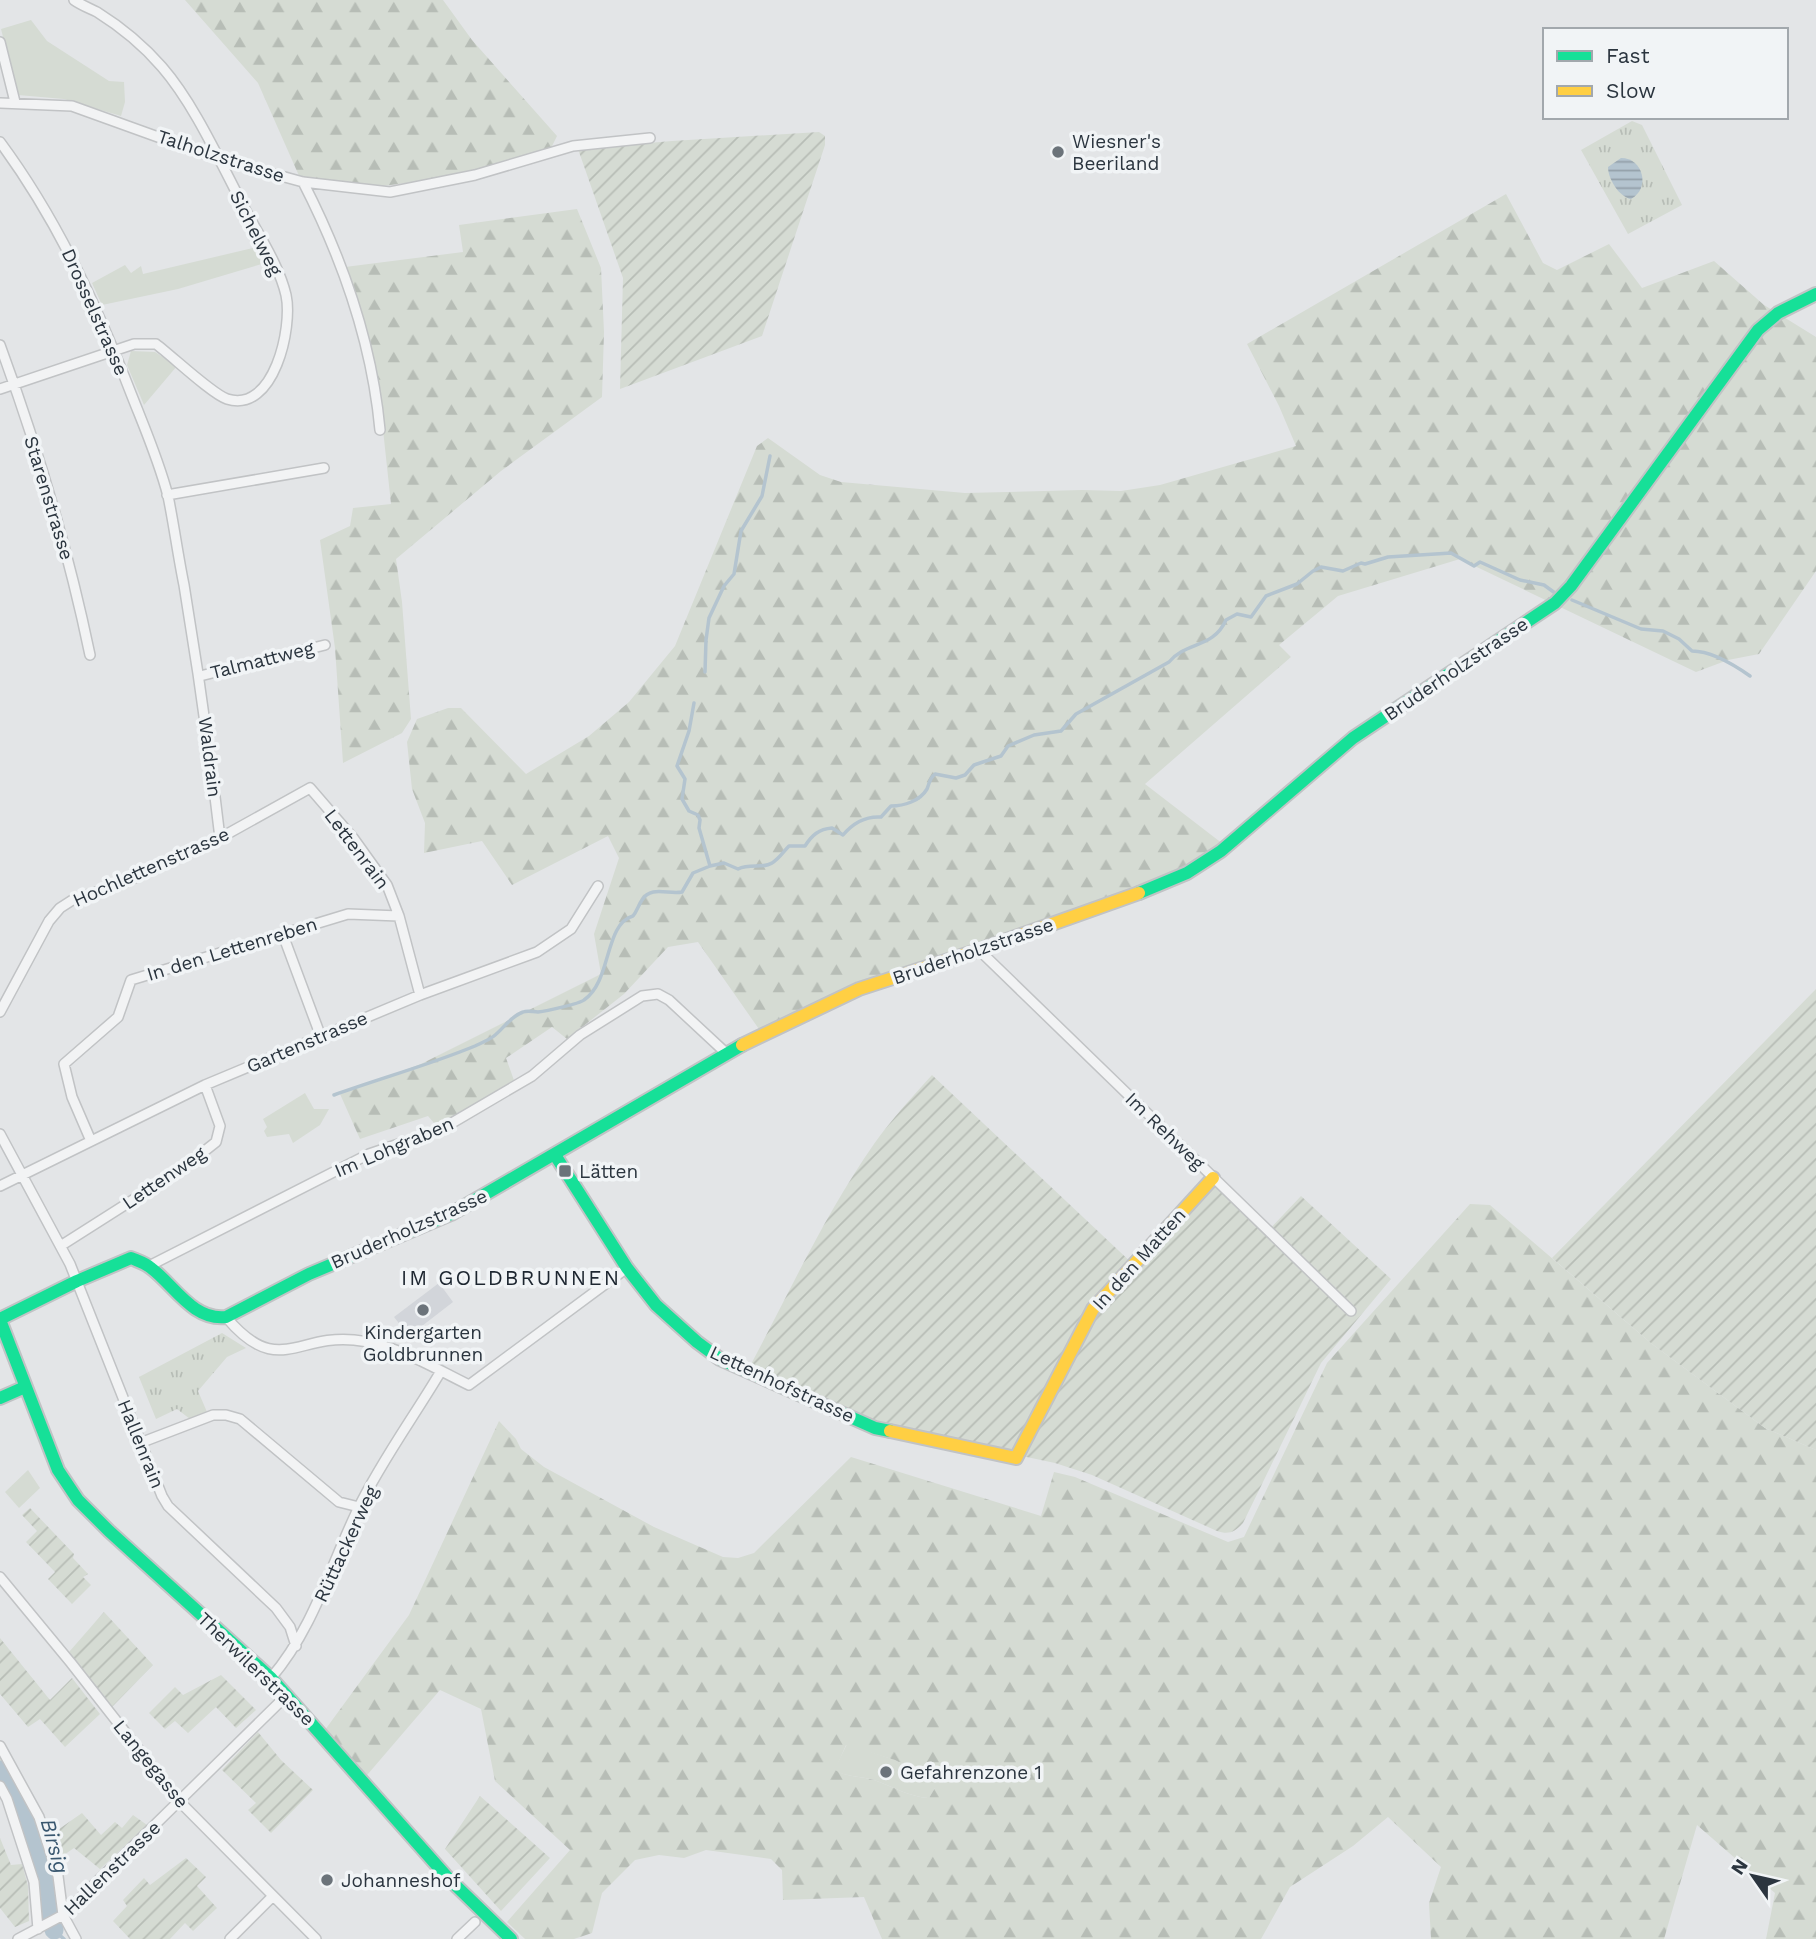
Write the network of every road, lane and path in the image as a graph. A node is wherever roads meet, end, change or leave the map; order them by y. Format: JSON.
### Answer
{"nodes":[{"id":1,"x":74,"y":0,"type":"edge"},
{"id":2,"x":0,"y":42,"type":"edge"},
{"id":3,"x":15,"y":102,"type":"junction"},
{"id":4,"x":0,"y":103,"type":"edge"},
{"id":5,"x":650,"y":138,"type":"dead end"},
{"id":6,"x":0,"y":142,"type":"edge"},
{"id":7,"x":219,"y":159,"type":"junction"},
{"id":8,"x":303,"y":182,"type":"junction"},
{"id":9,"x":1816,"y":294,"type":"edge"},
{"id":10,"x":0,"y":345,"type":"edge"},
{"id":11,"x":114,"y":351,"type":"junction"},
{"id":12,"x":14,"y":384,"type":"junction"},
{"id":13,"x":0,"y":389,"type":"edge"},
{"id":14,"x":380,"y":430,"type":"dead end"},
{"id":15,"x":324,"y":468,"type":"dead end"},
{"id":16,"x":167,"y":495,"type":"junction"},
{"id":17,"x":325,"y":645,"type":"dead end"},
{"id":18,"x":90,"y":654,"type":"dead end"},
{"id":19,"x":200,"y":676,"type":"junction"},
{"id":20,"x":310,"y":788,"type":"joint"},
{"id":21,"x":220,"y":838,"type":"junction"},
{"id":22,"x":598,"y":886,"type":"dead end"},
{"id":23,"x":399,"y":916,"type":"junction"},
{"id":24,"x":283,"y":935,"type":"junction"},
{"id":25,"x":979,"y":950,"type":"junction"},
{"id":26,"x":419,"y":995,"type":"junction"},
{"id":27,"x":0,"y":1012,"type":"edge"},
{"id":28,"x":321,"y":1037,"type":"junction"},
{"id":29,"x":726,"y":1053,"type":"junction"},
{"id":30,"x":205,"y":1086,"type":"junction"},
{"id":31,"x":0,"y":1134,"type":"edge"},
{"id":32,"x":91,"y":1141,"type":"junction"},
{"id":33,"x":555,"y":1155,"type":"junction"},
{"id":34,"x":23,"y":1174,"type":"junction"},
{"id":35,"x":1213,"y":1178,"type":"junction"},
{"id":36,"x":0,"y":1186,"type":"edge"},
{"id":37,"x":62,"y":1245,"type":"junction"},
{"id":38,"x":149,"y":1266,"type":"junction"},
{"id":39,"x":627,"y":1268,"type":"junction"},
{"id":40,"x":77,"y":1281,"type":"junction"},
{"id":41,"x":1351,"y":1311,"type":"dead end"},
{"id":42,"x":226,"y":1317,"type":"junction"},
{"id":43,"x":0,"y":1319,"type":"edge"},
{"id":44,"x":441,"y":1371,"type":"junction"},
{"id":45,"x":25,"y":1387,"type":"junction"},
{"id":46,"x":0,"y":1398,"type":"edge"},
{"id":47,"x":140,"y":1443,"type":"junction"},
{"id":48,"x":1016,"y":1458,"type":"joint"},
{"id":49,"x":359,"y":1507,"type":"junction"},
{"id":50,"x":0,"y":1577,"type":"edge"},
{"id":51,"x":296,"y":1646,"type":"junction"},
{"id":52,"x":271,"y":1678,"type":"junction"},
{"id":53,"x":286,"y":1695,"type":"junction"},
{"id":54,"x":0,"y":1746,"type":"edge"},
{"id":55,"x":0,"y":1786,"type":"edge"},
{"id":56,"x":180,"y":1802,"type":"junction"},
{"id":57,"x":273,"y":1896,"type":"junction"},
{"id":58,"x":64,"y":1916,"type":"junction"},
{"id":59,"x":475,"y":1922,"type":"dead end"},
{"id":60,"x":38,"y":1929,"type":"junction"},
{"id":61,"x":18,"y":1939,"type":"edge"},
{"id":62,"x":76,"y":1939,"type":"edge"},
{"id":63,"x":230,"y":1939,"type":"edge"},
{"id":64,"x":316,"y":1939,"type":"edge"},
{"id":65,"x":457,"y":1939,"type":"edge"},
{"id":66,"x":511,"y":1939,"type":"edge"}],
"edges":[{"from":1,"to":7,"type":"street"},
{"from":2,"to":3,"type":"street"},
{"from":3,"to":4,"type":"street","name":"Talholzstrasse"},
{"from":3,"to":7,"type":"street","name":"Talholzstrasse"},
{"from":5,"to":8,"type":"street","name":"Talholzstrasse"},
{"from":6,"to":11,"type":"street","name":"Drosselstrasse"},
{"from":7,"to":8,"type":"street","name":"Talholzstrasse"},
{"from":7,"to":11,"type":"street","name":"Sichelweg"},
{"from":8,"to":14,"type":"street"},
{"from":9,"to":25,"type":"street","name":"Bruderholzstrasse"},
{"from":10,"to":12,"type":"street","name":"Starenstrasse"},
{"from":11,"to":12,"type":"street","name":"Sichelweg"},
{"from":11,"to":16,"type":"street","name":"Drosselstrasse"},
{"from":12,"to":13,"type":"street","name":"Sichelweg"},
{"from":12,"to":18,"type":"street","name":"Starenstrasse"},
{"from":15,"to":16,"type":"street"},
{"from":16,"to":19,"type":"street","name":"Drosselstrasse"},
{"from":17,"to":19,"type":"street","name":"Talmattweg"},
{"from":19,"to":21,"type":"street","name":"Waldrain"},
{"from":20,"to":21,"type":"street","name":"Hochlettenstrasse"},
{"from":20,"to":23,"type":"street","name":"Lettenrain"},
{"from":21,"to":27,"type":"street","name":"Hochlettenstrasse"},
{"from":22,"to":26,"type":"street","name":"Gartenstrasse"},
{"from":23,"to":24,"type":"street","name":"In den Lettenreben"},
{"from":23,"to":26,"type":"street","name":"Lettenrain"},
{"from":24,"to":28,"type":"street"},
{"from":24,"to":32,"type":"street","name":"In den Lettenreben"},
{"from":25,"to":29,"type":"street","name":"Bruderholzstrasse"},
{"from":25,"to":35,"type":"street","name":"Im Rehweg"},
{"from":26,"to":28,"type":"street","name":"Gartenstrasse"},
{"from":28,"to":30,"type":"street","name":"Gartenstrasse"},
{"from":29,"to":33,"type":"street","name":"Bruderholzstrasse"},
{"from":29,"to":38,"type":"street","name":"Im Lohgraben"},
{"from":30,"to":32,"type":"street","name":"Gartenstrasse"},
{"from":30,"to":37,"type":"street","name":"Lettenweg"},
{"from":31,"to":34,"type":"street"},
{"from":32,"to":34,"type":"street","name":"Gartenstrasse"},
{"from":33,"to":39,"type":"street","name":"Lettenhofstrasse"},
{"from":33,"to":42,"type":"street","name":"Bruderholzstrasse"},
{"from":34,"to":36,"type":"street","name":"Gartenstrasse"},
{"from":34,"to":37,"type":"street"},
{"from":35,"to":41,"type":"street","name":"Im Rehweg"},
{"from":35,"to":48,"type":"street","name":"In den Matten"},
{"from":37,"to":40,"type":"street"},
{"from":38,"to":40,"type":"street"},
{"from":38,"to":42,"type":"street"},
{"from":39,"to":44,"type":"street"},
{"from":39,"to":48,"type":"street","name":"Lettenhofstrasse"},
{"from":40,"to":43,"type":"street"},
{"from":40,"to":47,"type":"street","name":"Hallenrain"},
{"from":42,"to":44,"type":"street"},
{"from":43,"to":45,"type":"street","name":"Therwilerstrasse"},
{"from":44,"to":49,"type":"street","name":"Rüttackerweg"},
{"from":45,"to":46,"type":"street"},
{"from":45,"to":52,"type":"street","name":"Therwilerstrasse"},
{"from":47,"to":49,"type":"street"},
{"from":47,"to":51,"type":"street","name":"Hallenrain"},
{"from":49,"to":51,"type":"street","name":"Rüttackerweg"},
{"from":50,"to":56,"type":"street","name":"Langegasse"},
{"from":51,"to":52,"type":"street","name":"Rüttackerweg"},
{"from":52,"to":53,"type":"street","name":"Therwilerstrasse"},
{"from":53,"to":56,"type":"street","name":"Hallenstrasse"},
{"from":53,"to":66,"type":"street","name":"Therwilerstrasse"},
{"from":54,"to":58,"type":"street"},
{"from":55,"to":60,"type":"street"},
{"from":56,"to":57,"type":"street","name":"Langegasse"},
{"from":56,"to":58,"type":"street","name":"Hallenstrasse"},
{"from":57,"to":63,"type":"street"},
{"from":57,"to":64,"type":"street","name":"Langegasse"},
{"from":58,"to":60,"type":"street","name":"Hallenstrasse"},
{"from":58,"to":62,"type":"street"},
{"from":59,"to":65,"type":"street"},
{"from":60,"to":61,"type":"street","name":"Hallenstrasse"}]}
